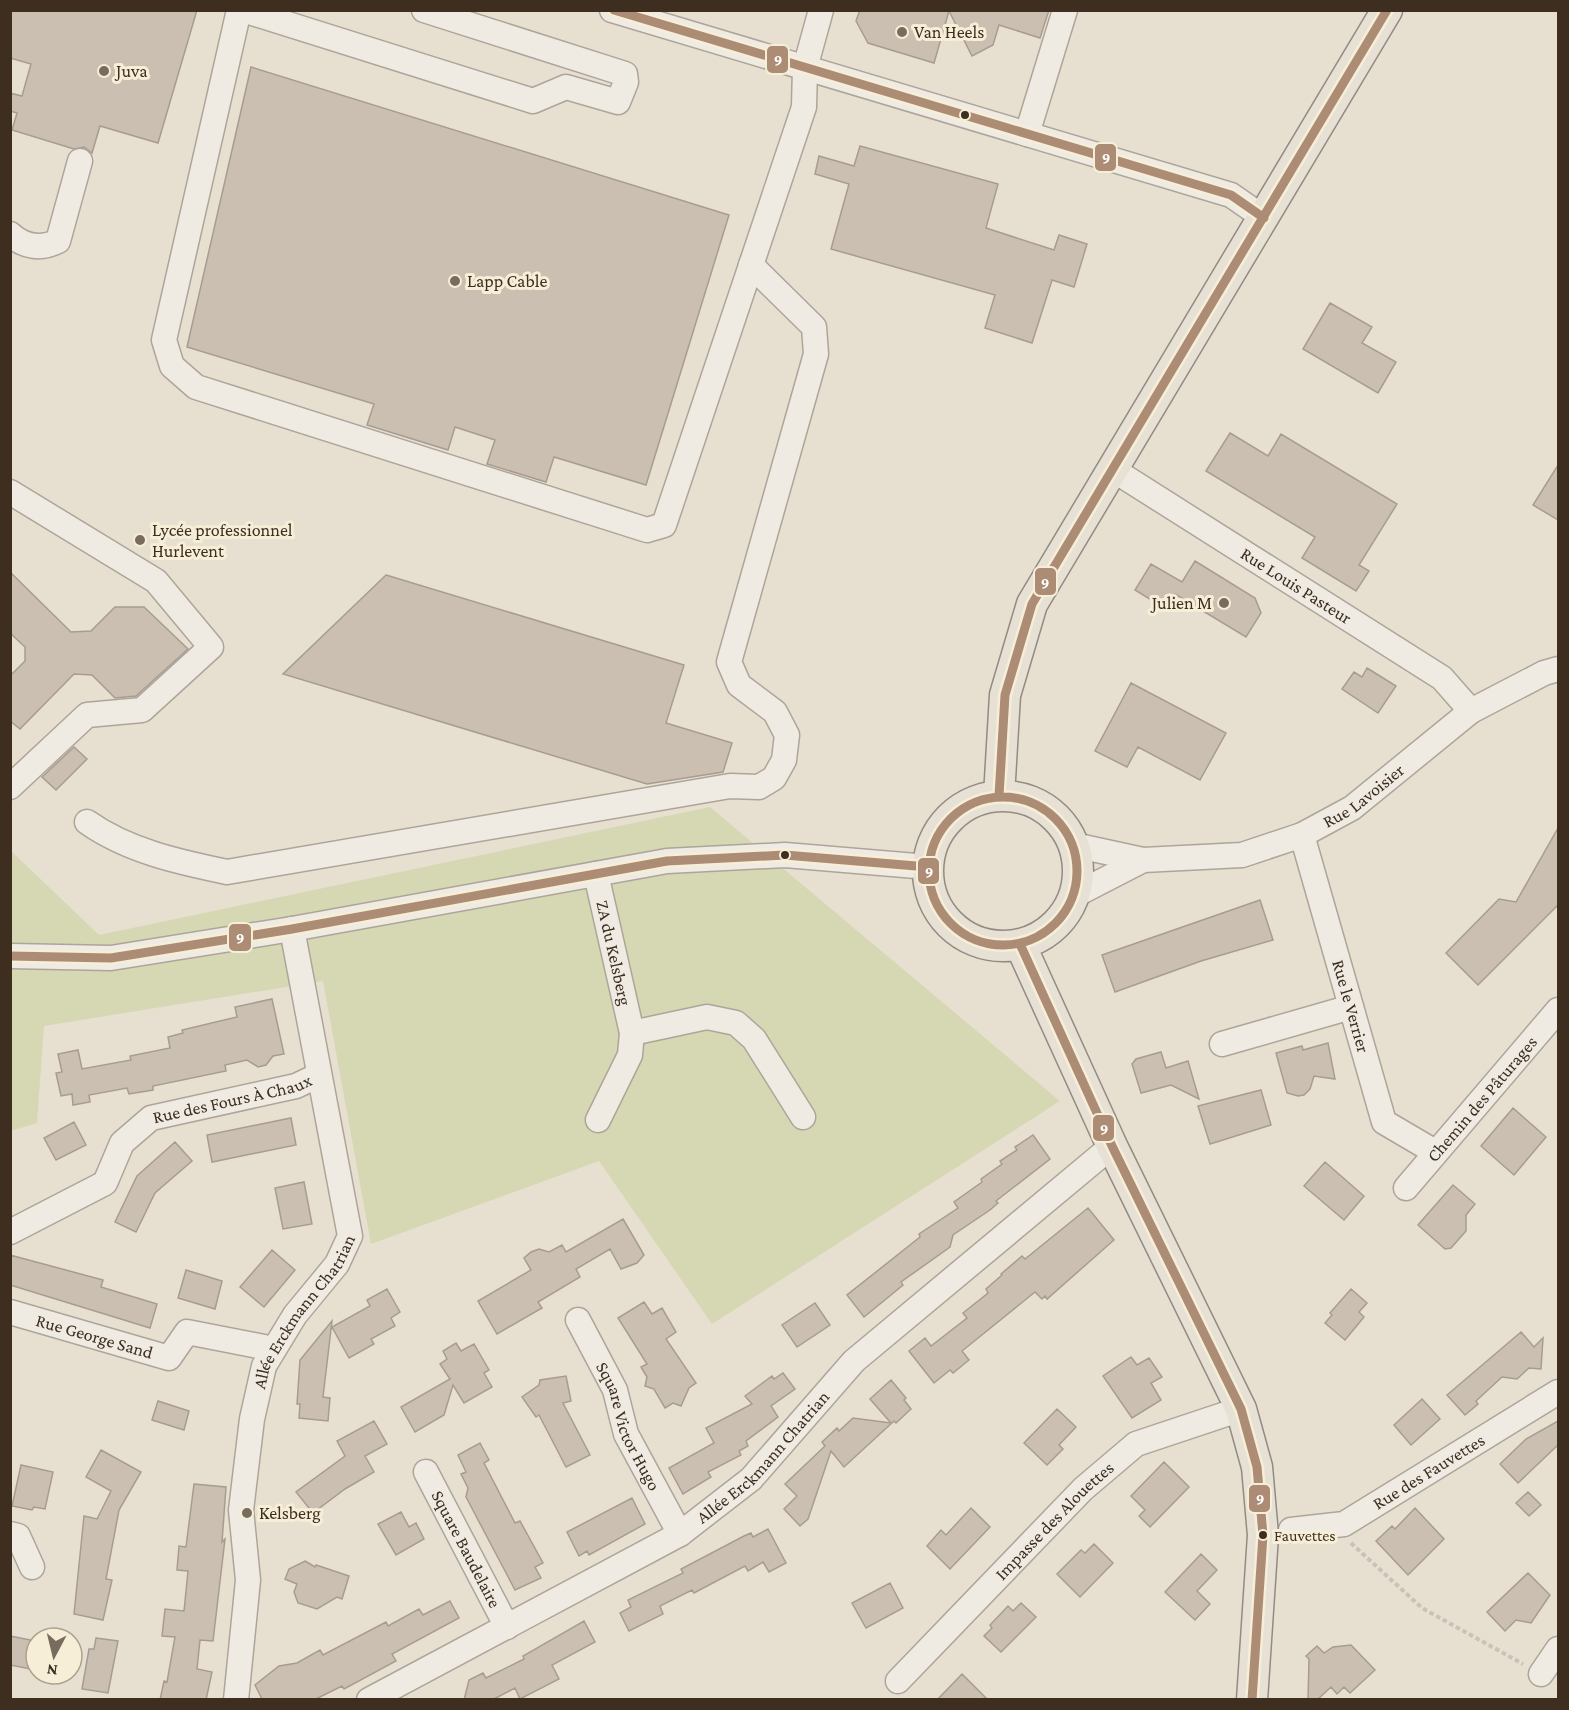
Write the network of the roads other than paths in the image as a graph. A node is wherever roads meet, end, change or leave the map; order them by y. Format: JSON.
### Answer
{"nodes":[{"id":1,"x":241,"y":10,"type":"edge"},
{"id":2,"x":424,"y":10,"type":"edge"},
{"id":3,"x":612,"y":10,"type":"edge"},
{"id":4,"x":821,"y":10,"type":"edge"},
{"id":5,"x":1065,"y":10,"type":"edge"},
{"id":6,"x":1387,"y":10,"type":"edge"},
{"id":7,"x":805,"y":68,"type":"junction"},
{"id":8,"x":1027,"y":134,"type":"junction"},
{"id":9,"x":80,"y":161,"type":"dead end"},
{"id":10,"x":1264,"y":218,"type":"junction"},
{"id":11,"x":10,"y":234,"type":"edge"},
{"id":12,"x":751,"y":265,"type":"junction"},
{"id":13,"x":1112,"y":469,"type":"junction"},
{"id":14,"x":10,"y":492,"type":"edge"},
{"id":15,"x":1558,"y":669,"type":"edge"},
{"id":16,"x":1471,"y":711,"type":"junction"},
{"id":17,"x":10,"y":787,"type":"edge"},
{"id":18,"x":999,"y":796,"type":"junction"},
{"id":19,"x":87,"y":822,"type":"dead end"},
{"id":20,"x":1302,"y":835,"type":"junction"},
{"id":21,"x":1074,"y":845,"type":"junction"},
{"id":22,"x":1143,"y":860,"type":"junction"},
{"id":23,"x":928,"y":867,"type":"junction"},
{"id":24,"x":596,"y":874,"type":"junction"},
{"id":25,"x":1075,"y":895,"type":"junction"},
{"id":26,"x":292,"y":929,"type":"junction"},
{"id":27,"x":1020,"y":944,"type":"junction"},
{"id":28,"x":10,"y":956,"type":"edge"},
{"id":29,"x":1351,"y":1007,"type":"junction"},
{"id":30,"x":1558,"y":1010,"type":"edge"},
{"id":31,"x":632,"y":1033,"type":"junction"},
{"id":32,"x":1222,"y":1044,"type":"dead end"},
{"id":33,"x":319,"y":1075,"type":"junction"},
{"id":34,"x":803,"y":1117,"type":"dead end"},
{"id":35,"x":598,"y":1120,"type":"dead end"},
{"id":36,"x":1112,"y":1146,"type":"junction"},
{"id":37,"x":1435,"y":1152,"type":"junction"},
{"id":38,"x":1406,"y":1188,"type":"dead end"},
{"id":39,"x":10,"y":1232,"type":"edge"},
{"id":40,"x":10,"y":1312,"type":"edge"},
{"id":41,"x":578,"y":1320,"type":"dead end"},
{"id":42,"x":274,"y":1349,"type":"junction"},
{"id":43,"x":1558,"y":1392,"type":"edge"},
{"id":44,"x":1241,"y":1409,"type":"junction"},
{"id":45,"x":426,"y":1472,"type":"dead end"},
{"id":46,"x":1291,"y":1530,"type":"dead end"},
{"id":47,"x":680,"y":1533,"type":"junction"},
{"id":48,"x":10,"y":1534,"type":"edge"},
{"id":49,"x":32,"y":1567,"type":"dead end"},
{"id":50,"x":507,"y":1627,"type":"junction"},
{"id":51,"x":1558,"y":1649,"type":"edge"},
{"id":52,"x":1541,"y":1674,"type":"road end"},
{"id":53,"x":898,"y":1681,"type":"dead end"},
{"id":54,"x":236,"y":1700,"type":"edge"},
{"id":55,"x":369,"y":1700,"type":"edge"},
{"id":56,"x":1252,"y":1700,"type":"edge"}],
"edges":[{"from":1,"to":2,"type":"street"},
{"from":1,"to":12,"type":"street"},
{"from":3,"to":7,"type":"street"},
{"from":4,"to":7,"type":"street"},
{"from":5,"to":8,"type":"street"},
{"from":6,"to":10,"type":"main road"},
{"from":7,"to":8,"type":"street"},
{"from":7,"to":12,"type":"street"},
{"from":8,"to":10,"type":"street"},
{"from":9,"to":11,"type":"street"},
{"from":10,"to":13,"type":"main road"},
{"from":12,"to":19,"type":"street"},
{"from":13,"to":16,"type":"street","name":"Rue Louis Pasteur"},
{"from":13,"to":18,"type":"main road"},
{"from":14,"to":17,"type":"street"},
{"from":15,"to":16,"type":"street","name":"Rue Lavoisier"},
{"from":16,"to":20,"type":"street","name":"Rue Lavoisier"},
{"from":18,"to":21,"type":"main road"},
{"from":18,"to":23,"type":"main road"},
{"from":20,"to":22,"type":"street","name":"Rue Lavoisier"},
{"from":20,"to":29,"type":"street","name":"Rue le Verrier"},
{"from":21,"to":22,"type":"street","name":"Rue Lavoisier"},
{"from":21,"to":25,"type":"main road"},
{"from":22,"to":25,"type":"street","name":"Rue Lavoisier"},
{"from":23,"to":24,"type":"street"},
{"from":23,"to":27,"type":"main road"},
{"from":24,"to":26,"type":"street"},
{"from":24,"to":31,"type":"street","name":"ZA du Kelsberg"},
{"from":25,"to":27,"type":"main road"},
{"from":26,"to":28,"type":"street"},
{"from":26,"to":33,"type":"street","name":"Allée Erckmann Chatrian"},
{"from":27,"to":36,"type":"main road"},
{"from":29,"to":32,"type":"street"},
{"from":29,"to":37,"type":"street","name":"Rue le Verrier"},
{"from":30,"to":37,"type":"street","name":"Chemin des Pâturages"},
{"from":31,"to":34,"type":"street"},
{"from":31,"to":35,"type":"street","name":"ZA du Kelsberg"},
{"from":33,"to":39,"type":"street","name":"Rue des Fours À Chaux"},
{"from":33,"to":42,"type":"street","name":"Allée Erckmann Chatrian"},
{"from":36,"to":44,"type":"main road"},
{"from":36,"to":47,"type":"street","name":"Allée Erckmann Chatrian"},
{"from":37,"to":38,"type":"street","name":"Chemin des Pâturages"},
{"from":40,"to":42,"type":"street","name":"Rue George Sand"},
{"from":41,"to":47,"type":"street","name":"Square Victor Hugo"},
{"from":42,"to":54,"type":"street","name":"Allée Erckmann Chatrian"},
{"from":43,"to":46,"type":"street","name":"Rue des Fauvettes"},
{"from":44,"to":53,"type":"street","name":"Impasse des Alouettes"},
{"from":44,"to":56,"type":"main road"},
{"from":45,"to":50,"type":"street","name":"Square Baudelaire"},
{"from":47,"to":50,"type":"street","name":"Allée Erckmann Chatrian"},
{"from":48,"to":49,"type":"street"},
{"from":50,"to":55,"type":"street","name":"Allée Erckmann Chatrian"},
{"from":51,"to":52,"type":"street"}]}
